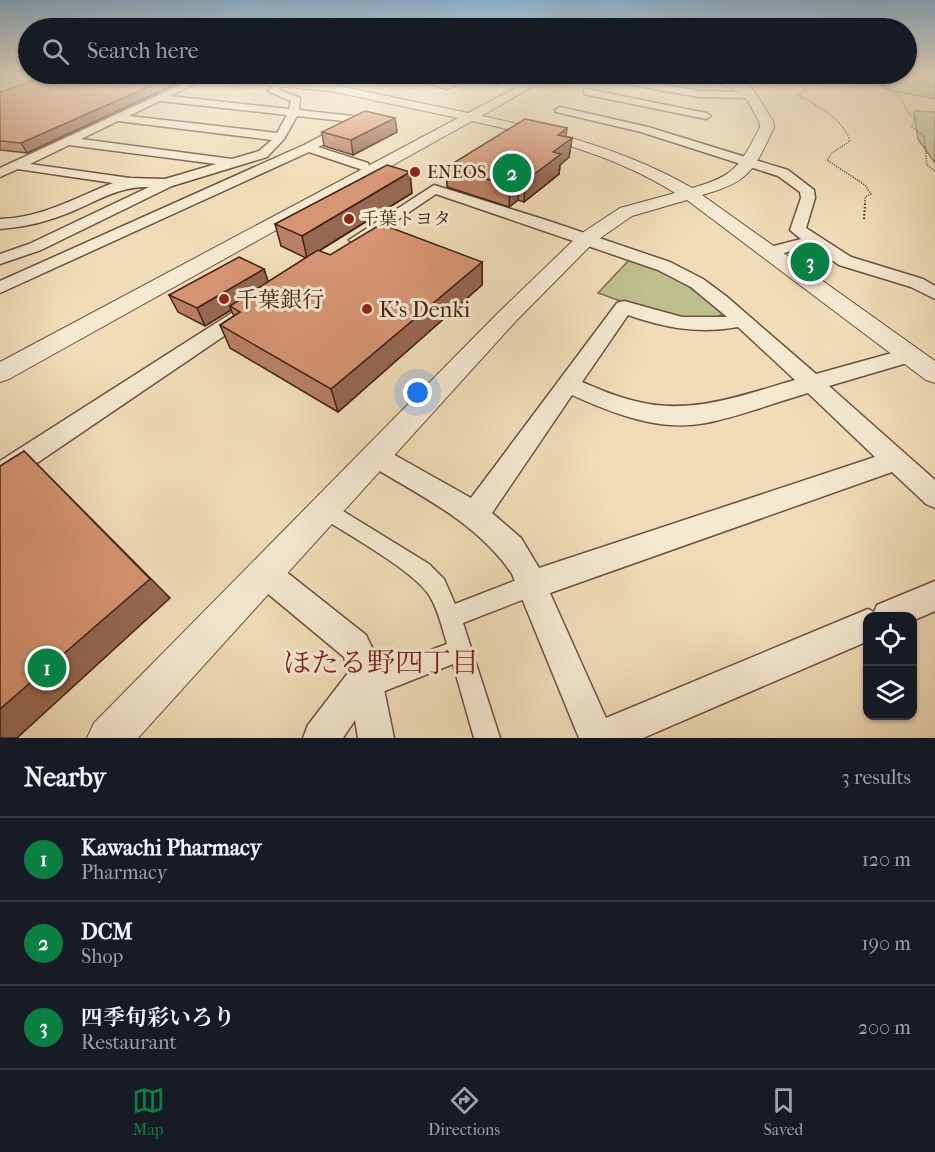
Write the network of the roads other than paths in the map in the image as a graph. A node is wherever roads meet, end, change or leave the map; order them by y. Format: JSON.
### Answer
{"nodes":[{"id":1,"x":134,"y":109,"type":"edge"},
{"id":2,"x":261,"y":109,"type":"edge"},
{"id":3,"x":295,"y":109,"type":"edge"},
{"id":4,"x":436,"y":109,"type":"edge"},
{"id":5,"x":475,"y":109,"type":"edge"},
{"id":6,"x":477,"y":109,"type":"edge"},
{"id":7,"x":561,"y":109,"type":"edge"},
{"id":8,"x":659,"y":109,"type":"edge"},
{"id":9,"x":707,"y":109,"type":"edge"},
{"id":10,"x":760,"y":109,"type":"edge"},
{"id":11,"x":294,"y":113,"type":"junction"},
{"id":12,"x":464,"y":116,"type":"junction"},
{"id":13,"x":706,"y":116,"type":"junction"},
{"id":14,"x":116,"y":118,"type":"junction"},
{"id":15,"x":694,"y":135,"type":"junction"},
{"id":16,"x":280,"y":137,"type":"junction"},
{"id":17,"x":68,"y":141,"type":"junction"},
{"id":18,"x":308,"y":148,"type":"junction"},
{"id":19,"x":750,"y":162,"type":"junction"},
{"id":20,"x":0,"y":163,"type":"edge"},
{"id":21,"x":234,"y":163,"type":"junction"},
{"id":22,"x":15,"y":165,"type":"junction"},
{"id":23,"x":363,"y":166,"type":"junction"},
{"id":24,"x":0,"y":173,"type":"edge"},
{"id":25,"x":130,"y":182,"type":"junction"},
{"id":26,"x":167,"y":183,"type":"junction"},
{"id":27,"x":688,"y":193,"type":"junction"},
{"id":28,"x":0,"y":224,"type":"edge"},
{"id":29,"x":586,"y":239,"type":"junction"},
{"id":30,"x":814,"y":241,"type":"junction"},
{"id":31,"x":345,"y":248,"type":"edge"},
{"id":32,"x":768,"y":252,"type":"junction"},
{"id":33,"x":0,"y":259,"type":"edge"},
{"id":34,"x":0,"y":267,"type":"edge"},
{"id":35,"x":18,"y":280,"type":"junction"},
{"id":36,"x":0,"y":288,"type":"edge"},
{"id":37,"x":935,"y":294,"type":"edge"},
{"id":38,"x":256,"y":306,"type":"edge"},
{"id":39,"x":742,"y":320,"type":"junction"},
{"id":40,"x":910,"y":355,"type":"junction"},
{"id":41,"x":0,"y":359,"type":"edge"},
{"id":42,"x":0,"y":373,"type":"edge"},
{"id":43,"x":935,"y":374,"type":"edge"},
{"id":44,"x":811,"y":383,"type":"junction"},
{"id":45,"x":569,"y":385,"type":"junction"},
{"id":46,"x":375,"y":456,"type":"junction"},
{"id":47,"x":896,"y":460,"type":"junction"},
{"id":48,"x":0,"y":474,"type":"edge"},
{"id":49,"x":935,"y":496,"type":"edge"},
{"id":50,"x":325,"y":509,"type":"junction"},
{"id":51,"x":474,"y":516,"type":"junction"},
{"id":52,"x":265,"y":573,"type":"junction"},
{"id":53,"x":532,"y":585,"type":"junction"},
{"id":54,"x":935,"y":596,"type":"edge"},
{"id":55,"x":897,"y":612,"type":"edge"},
{"id":56,"x":450,"y":617,"type":"junction"},
{"id":57,"x":863,"y":627,"type":"edge"},
{"id":58,"x":460,"y":650,"type":"junction"},
{"id":59,"x":366,"y":682,"type":"junction"},
{"id":60,"x":109,"y":738,"type":"edge"},
{"id":61,"x":321,"y":738,"type":"edge"},
{"id":62,"x":376,"y":738,"type":"edge"},
{"id":63,"x":487,"y":738,"type":"edge"},
{"id":64,"x":599,"y":738,"type":"edge"}],
"edges":[{"from":1,"to":14,"type":"street"},
{"from":2,"to":11,"type":"street"},
{"from":3,"to":11,"type":"street"},
{"from":4,"to":12,"type":"street"},
{"from":5,"to":12,"type":"street"},
{"from":6,"to":12,"type":"street"},
{"from":7,"to":15,"type":"street"},
{"from":8,"to":13,"type":"street"},
{"from":9,"to":13,"type":"street"},
{"from":10,"to":19,"type":"street"},
{"from":11,"to":16,"type":"street"},
{"from":11,"to":18,"type":"street"},
{"from":12,"to":23,"type":"street"},
{"from":12,"to":27,"type":"street"},
{"from":12,"to":42,"type":"street"},
{"from":13,"to":15,"type":"street"},
{"from":14,"to":16,"type":"street"},
{"from":14,"to":17,"type":"street"},
{"from":15,"to":19,"type":"street"},
{"from":16,"to":21,"type":"street"},
{"from":17,"to":21,"type":"street"},
{"from":17,"to":22,"type":"street"},
{"from":18,"to":23,"type":"street"},
{"from":18,"to":35,"type":"street"},
{"from":19,"to":27,"type":"street"},
{"from":19,"to":30,"type":"street"},
{"from":20,"to":22,"type":"street"},
{"from":21,"to":26,"type":"street"},
{"from":22,"to":24,"type":"street"},
{"from":22,"to":25,"type":"street"},
{"from":23,"to":41,"type":"street"},
{"from":25,"to":26,"type":"street"},
{"from":25,"to":28,"type":"street"},
{"from":26,"to":33,"type":"street"},
{"from":27,"to":29,"type":"street"},
{"from":27,"to":32,"type":"street"},
{"from":29,"to":31,"type":"street"},
{"from":29,"to":39,"type":"street"},
{"from":29,"to":46,"type":"street"},
{"from":30,"to":32,"type":"street"},
{"from":30,"to":37,"type":"street"},
{"from":32,"to":40,"type":"street"},
{"from":34,"to":35,"type":"street"},
{"from":35,"to":36,"type":"street"},
{"from":38,"to":48,"type":"street"},
{"from":39,"to":44,"type":"street"},
{"from":39,"to":45,"type":"street"},
{"from":40,"to":43,"type":"street"},
{"from":40,"to":44,"type":"street"},
{"from":44,"to":45,"type":"street"},
{"from":44,"to":47,"type":"street"},
{"from":45,"to":51,"type":"street"},
{"from":46,"to":50,"type":"street"},
{"from":46,"to":51,"type":"street"},
{"from":47,"to":49,"type":"street"},
{"from":47,"to":53,"type":"street"},
{"from":50,"to":52,"type":"street"},
{"from":50,"to":56,"type":"street"},
{"from":51,"to":53,"type":"street"},
{"from":52,"to":59,"type":"street"},
{"from":52,"to":60,"type":"street"},
{"from":53,"to":56,"type":"street"},
{"from":53,"to":64,"type":"street"},
{"from":54,"to":55,"type":"street"},
{"from":56,"to":58,"type":"street"},
{"from":57,"to":64,"type":"street"},
{"from":58,"to":59,"type":"street"},
{"from":58,"to":63,"type":"street"},
{"from":59,"to":61,"type":"street"},
{"from":59,"to":62,"type":"street"}]}
